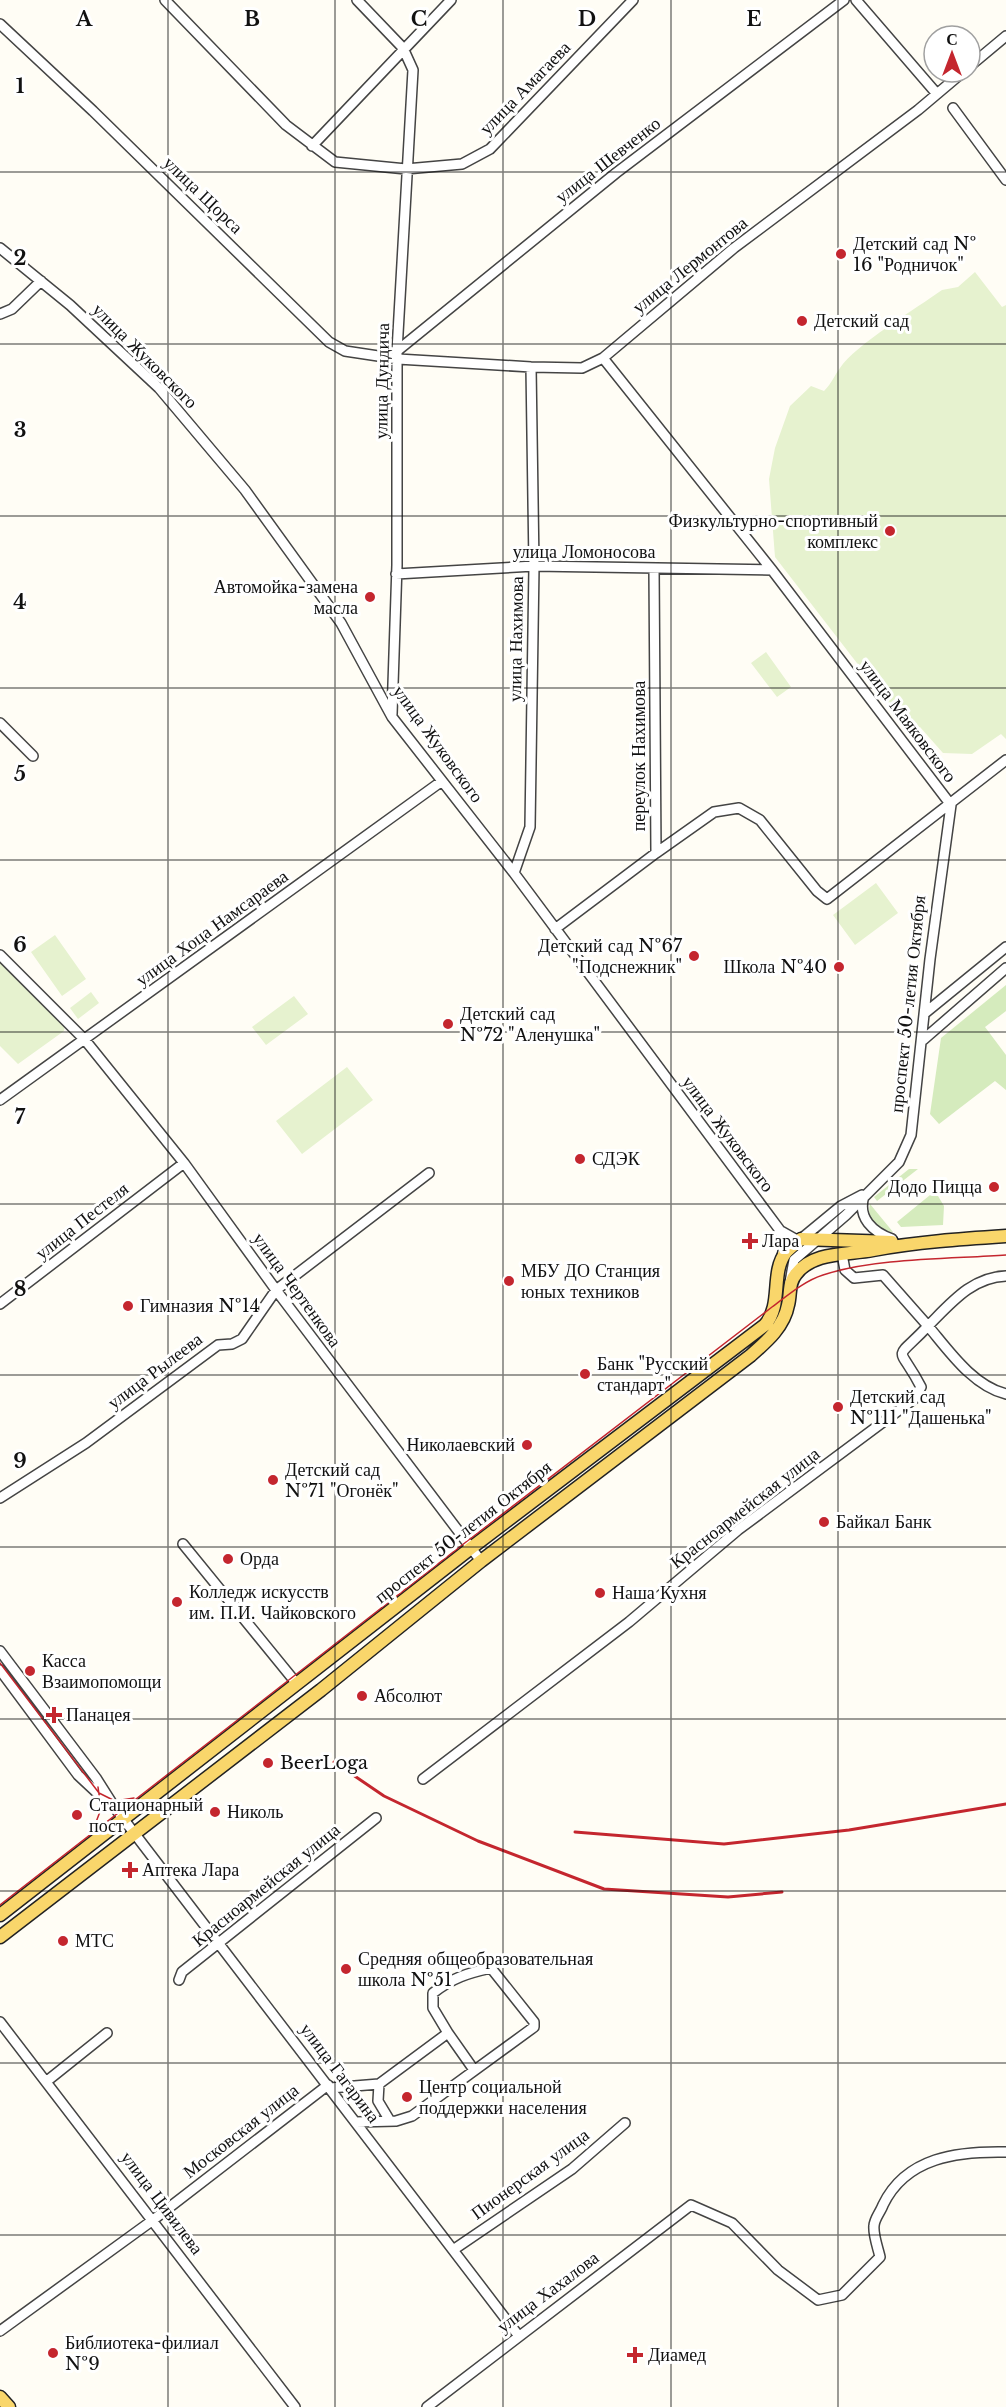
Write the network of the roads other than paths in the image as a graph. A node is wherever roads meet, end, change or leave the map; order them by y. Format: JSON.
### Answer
{"nodes":[{"id":1,"x":165,"y":0,"type":"edge"},
{"id":2,"x":357,"y":0,"type":"edge"},
{"id":3,"x":451,"y":0,"type":"edge"},
{"id":4,"x":633,"y":0,"type":"edge"},
{"id":5,"x":843,"y":0,"type":"edge"},
{"id":6,"x":856,"y":0,"type":"edge"},
{"id":7,"x":0,"y":24,"type":"edge"},
{"id":8,"x":1006,"y":36,"type":"edge"},
{"id":9,"x":403,"y":48,"type":"junction"},
{"id":10,"x":982,"y":56,"type":"edge"},
{"id":11,"x":949,"y":84,"type":"edge"},
{"id":12,"x":937,"y":94,"type":"junction"},
{"id":13,"x":953,"y":108,"type":"dead end"},
{"id":14,"x":312,"y":146,"type":"junction"},
{"id":15,"x":406,"y":169,"type":"junction"},
{"id":16,"x":1006,"y":180,"type":"edge"},
{"id":17,"x":0,"y":248,"type":"edge"},
{"id":18,"x":41,"y":281,"type":"junction"},
{"id":19,"x":0,"y":314,"type":"edge"},
{"id":20,"x":398,"y":355,"type":"junction"},
{"id":21,"x":603,"y":358,"type":"junction"},
{"id":22,"x":531,"y":367,"type":"junction"},
{"id":23,"x":534,"y":566,"type":"junction"},
{"id":24,"x":654,"y":568,"type":"junction"},
{"id":25,"x":772,"y":570,"type":"junction"},
{"id":26,"x":396,"y":574,"type":"junction"},
{"id":27,"x":392,"y":717,"type":"junction"},
{"id":28,"x":0,"y":723,"type":"edge"},
{"id":29,"x":33,"y":756,"type":"dead end"},
{"id":30,"x":1006,"y":760,"type":"edge"},
{"id":31,"x":442,"y":781,"type":"junction"},
{"id":32,"x":951,"y":805,"type":"junction"},
{"id":33,"x":656,"y":853,"type":"junction"},
{"id":34,"x":514,"y":873,"type":"junction"},
{"id":35,"x":555,"y":929,"type":"junction"},
{"id":36,"x":1006,"y":947,"type":"edge"},
{"id":37,"x":0,"y":955,"type":"edge"},
{"id":38,"x":1006,"y":968,"type":"edge"},
{"id":39,"x":976,"y":973,"type":"junction"},
{"id":40,"x":986,"y":985,"type":"junction"},
{"id":41,"x":925,"y":1013,"type":"junction"},
{"id":42,"x":85,"y":1040,"type":"junction"},
{"id":43,"x":922,"y":1040,"type":"junction"},
{"id":44,"x":0,"y":1100,"type":"edge"},
{"id":45,"x":184,"y":1163,"type":"junction"},
{"id":46,"x":429,"y":1173,"type":"dead end"},
{"id":47,"x":866,"y":1192,"type":"junction"},
{"id":48,"x":779,"y":1229,"type":"junction"},
{"id":49,"x":1006,"y":1236,"type":"edge"},
{"id":50,"x":801,"y":1239,"type":"junction"},
{"id":51,"x":818,"y":1239,"type":"junction"},
{"id":52,"x":903,"y":1243,"type":"junction"},
{"id":53,"x":842,"y":1254,"type":"junction"},
{"id":54,"x":781,"y":1265,"type":"junction"},
{"id":55,"x":1006,"y":1276,"type":"edge"},
{"id":56,"x":790,"y":1288,"type":"junction"},
{"id":57,"x":276,"y":1290,"type":"junction"},
{"id":58,"x":0,"y":1304,"type":"edge"},
{"id":59,"x":928,"y":1326,"type":"junction"},
{"id":60,"x":1006,"y":1394,"type":"edge"},
{"id":61,"x":0,"y":1498,"type":"edge"},
{"id":62,"x":183,"y":1544,"type":"dead end"},
{"id":63,"x":471,"y":1548,"type":"junction"},
{"id":64,"x":481,"y":1561,"type":"junction"},
{"id":65,"x":0,"y":1651,"type":"edge"},
{"id":66,"x":0,"y":1670,"type":"edge"},
{"id":67,"x":297,"y":1684,"type":"junction"},
{"id":68,"x":423,"y":1779,"type":"dead end"},
{"id":69,"x":115,"y":1808,"type":"junction"},
{"id":70,"x":376,"y":1818,"type":"dead end"},
{"id":71,"x":124,"y":1819,"type":"junction"},
{"id":72,"x":134,"y":1832,"type":"junction"},
{"id":73,"x":0,"y":1915,"type":"edge"},
{"id":74,"x":0,"y":1937,"type":"edge"},
{"id":75,"x":219,"y":1942,"type":"junction"},
{"id":76,"x":179,"y":1980,"type":"dead end"},
{"id":77,"x":0,"y":2022,"type":"edge"},
{"id":78,"x":107,"y":2033,"type":"dead end"},
{"id":79,"x":448,"y":2033,"type":"junction"},
{"id":80,"x":474,"y":2070,"type":"junction"},
{"id":81,"x":47,"y":2081,"type":"junction"},
{"id":82,"x":379,"y":2084,"type":"junction"},
{"id":83,"x":329,"y":2087,"type":"junction"},
{"id":84,"x":390,"y":2121,"type":"junction"},
{"id":85,"x":356,"y":2122,"type":"junction"},
{"id":86,"x":626,"y":2123,"type":"dead end"},
{"id":87,"x":1006,"y":2152,"type":"edge"},
{"id":88,"x":153,"y":2220,"type":"junction"},
{"id":89,"x":453,"y":2250,"type":"junction"},
{"id":90,"x":0,"y":2331,"type":"edge"},
{"id":91,"x":518,"y":2335,"type":"junction"},
{"id":92,"x":0,"y":2397,"type":"edge"},
{"id":93,"x":9,"y":2407,"type":"edge"},
{"id":94,"x":295,"y":2407,"type":"edge"},
{"id":95,"x":427,"y":2407,"type":"edge"}],
"edges":[{"from":1,"to":14,"type":"street","name":"улица Амагаева"},
{"from":2,"to":9,"type":"street"},
{"from":3,"to":9,"type":"street"},
{"from":4,"to":15,"type":"street","name":"улица Амагаева"},
{"from":5,"to":20,"type":"street","name":"улица Шевченко"},
{"from":6,"to":12,"type":"street"},
{"from":7,"to":20,"type":"street","name":"улица Щорса"},
{"from":8,"to":10,"type":"street"},
{"from":9,"to":14,"type":"street"},
{"from":9,"to":15,"type":"street","name":"улица Дундича"},
{"from":11,"to":12,"type":"street","name":"улица Лермонтова"},
{"from":12,"to":21,"type":"street","name":"улица Лермонтова"},
{"from":13,"to":16,"type":"street"},
{"from":14,"to":15,"type":"street","name":"улица Амагаева"},
{"from":15,"to":20,"type":"street","name":"улица Дундича"},
{"from":17,"to":18,"type":"street","name":"улица Жуковского"},
{"from":18,"to":19,"type":"street"},
{"from":18,"to":27,"type":"street","name":"улица Жуковского"},
{"from":20,"to":22,"type":"street","name":"улица Лермонтова"},
{"from":20,"to":26,"type":"street","name":"улица Дундича"},
{"from":21,"to":22,"type":"street","name":"улица Лермонтова"},
{"from":21,"to":25,"type":"street","name":"улица Маяковского"},
{"from":22,"to":23,"type":"street","name":"улица Нахимова"},
{"from":23,"to":24,"type":"street","name":"улица Ломоносова"},
{"from":23,"to":26,"type":"street","name":"улица Ломоносова"},
{"from":23,"to":34,"type":"street","name":"улица Нахимова"},
{"from":24,"to":25,"type":"street","name":"улица Ломоносова"},
{"from":24,"to":33,"type":"street","name":"переулок Нахимова"},
{"from":25,"to":32,"type":"street","name":"улица Маяковского"},
{"from":26,"to":27,"type":"street","name":"улица Дундича"},
{"from":27,"to":31,"type":"street","name":"улица Жуковского"},
{"from":28,"to":29,"type":"street"},
{"from":30,"to":32,"type":"street"},
{"from":31,"to":34,"type":"street","name":"улица Жуковского"},
{"from":31,"to":42,"type":"street","name":"улица Хоца Намсараева"},
{"from":32,"to":33,"type":"street","name":"улица Маяковского"},
{"from":32,"to":41,"type":"street","name":"проспект 50-летия Октября"},
{"from":33,"to":35,"type":"street","name":"переулок Нахимова"},
{"from":34,"to":35,"type":"street","name":"улица Жуковского"},
{"from":35,"to":48,"type":"street","name":"улица Жуковского"},
{"from":36,"to":39,"type":"street"},
{"from":37,"to":42,"type":"street","name":"улица Чертенкова"},
{"from":38,"to":40,"type":"street"},
{"from":39,"to":40,"type":"street"},
{"from":39,"to":41,"type":"street"},
{"from":40,"to":43,"type":"street"},
{"from":41,"to":43,"type":"street","name":"проспект 50-летия Октября"},
{"from":42,"to":44,"type":"street","name":"улица Хоца Намсараева"},
{"from":42,"to":45,"type":"street","name":"улица Чертенкова"},
{"from":43,"to":47,"type":"street","name":"проспект 50-летия Октября"},
{"from":45,"to":57,"type":"street","name":"улица Чертенкова"},
{"from":45,"to":58,"type":"street","name":"улица Пестеля"},
{"from":46,"to":57,"type":"street","name":"улица Рылеева"},
{"from":47,"to":50,"type":"street"},
{"from":47,"to":51,"type":"street"},
{"from":47,"to":52,"type":"street"},
{"from":48,"to":50,"type":"street"},
{"from":48,"to":54,"type":"street"},
{"from":49,"to":52,"type":"main road","name":"проспект 50-летия Октября"},
{"from":50,"to":51,"type":"main road","name":"проспект 50-летия Октября"},
{"from":50,"to":54,"type":"main road","name":"проспект 50-летия Октября"},
{"from":51,"to":52,"type":"main road","name":"проспект 50-летия Октября"},
{"from":51,"to":56,"type":"street"},
{"from":52,"to":53,"type":"main road","name":"проспект 50-летия Октября"},
{"from":53,"to":56,"type":"main road","name":"проспект 50-летия Октября"},
{"from":53,"to":59,"type":"street"},
{"from":54,"to":63,"type":"main road","name":"проспект 50-летия Октября"},
{"from":55,"to":59,"type":"street"},
{"from":56,"to":64,"type":"main road","name":"проспект 50-летия Октября"},
{"from":57,"to":61,"type":"street","name":"улица Рылеева"},
{"from":57,"to":63,"type":"street","name":"улица Чертенкова"},
{"from":59,"to":60,"type":"street"},
{"from":59,"to":68,"type":"street","name":"Красноармейская улица"},
{"from":62,"to":67,"type":"street"},
{"from":63,"to":64,"type":"street","name":"улица Чертенкова"},
{"from":63,"to":67,"type":"main road","name":"проспект 50-летия Октября"},
{"from":64,"to":72,"type":"main road","name":"проспект 50-летия Октября"},
{"from":65,"to":69,"type":"street"},
{"from":66,"to":69,"type":"street"},
{"from":67,"to":71,"type":"main road","name":"проспект 50-летия Октября"},
{"from":69,"to":71,"type":"street","name":"улица Гагарина"},
{"from":70,"to":75,"type":"street","name":"Красноармейская улица"},
{"from":71,"to":72,"type":"street","name":"улица Гагарина"},
{"from":71,"to":73,"type":"main road","name":"проспект 50-летия Октября"},
{"from":72,"to":74,"type":"main road","name":"проспект 50-летия Октября"},
{"from":72,"to":75,"type":"street","name":"улица Гагарина"},
{"from":75,"to":76,"type":"street","name":"Красноармейская улица"},
{"from":75,"to":83,"type":"street","name":"улица Гагарина"},
{"from":77,"to":81,"type":"street","name":"улица Цивилева"},
{"from":78,"to":81,"type":"street"},
{"from":79,"to":80,"type":"street"},
{"from":79,"to":80,"type":"street"},
{"from":79,"to":82,"type":"street"},
{"from":80,"to":84,"type":"street"},
{"from":81,"to":88,"type":"street","name":"улица Цивилева"},
{"from":82,"to":83,"type":"street"},
{"from":82,"to":84,"type":"street"},
{"from":83,"to":85,"type":"street","name":"улица Гагарина"},
{"from":83,"to":88,"type":"street","name":"Московская улица"},
{"from":84,"to":85,"type":"street"},
{"from":85,"to":89,"type":"street","name":"улица Гагарина"},
{"from":86,"to":89,"type":"street","name":"Пионерская улица"},
{"from":87,"to":91,"type":"street","name":"улица Хахалова"},
{"from":88,"to":90,"type":"street","name":"Московская улица"},
{"from":88,"to":94,"type":"street","name":"улица Цивилева"},
{"from":89,"to":91,"type":"street","name":"улица Гагарина"},
{"from":91,"to":95,"type":"street","name":"улица Хахалова"},
{"from":92,"to":93,"type":"main road"}]}
